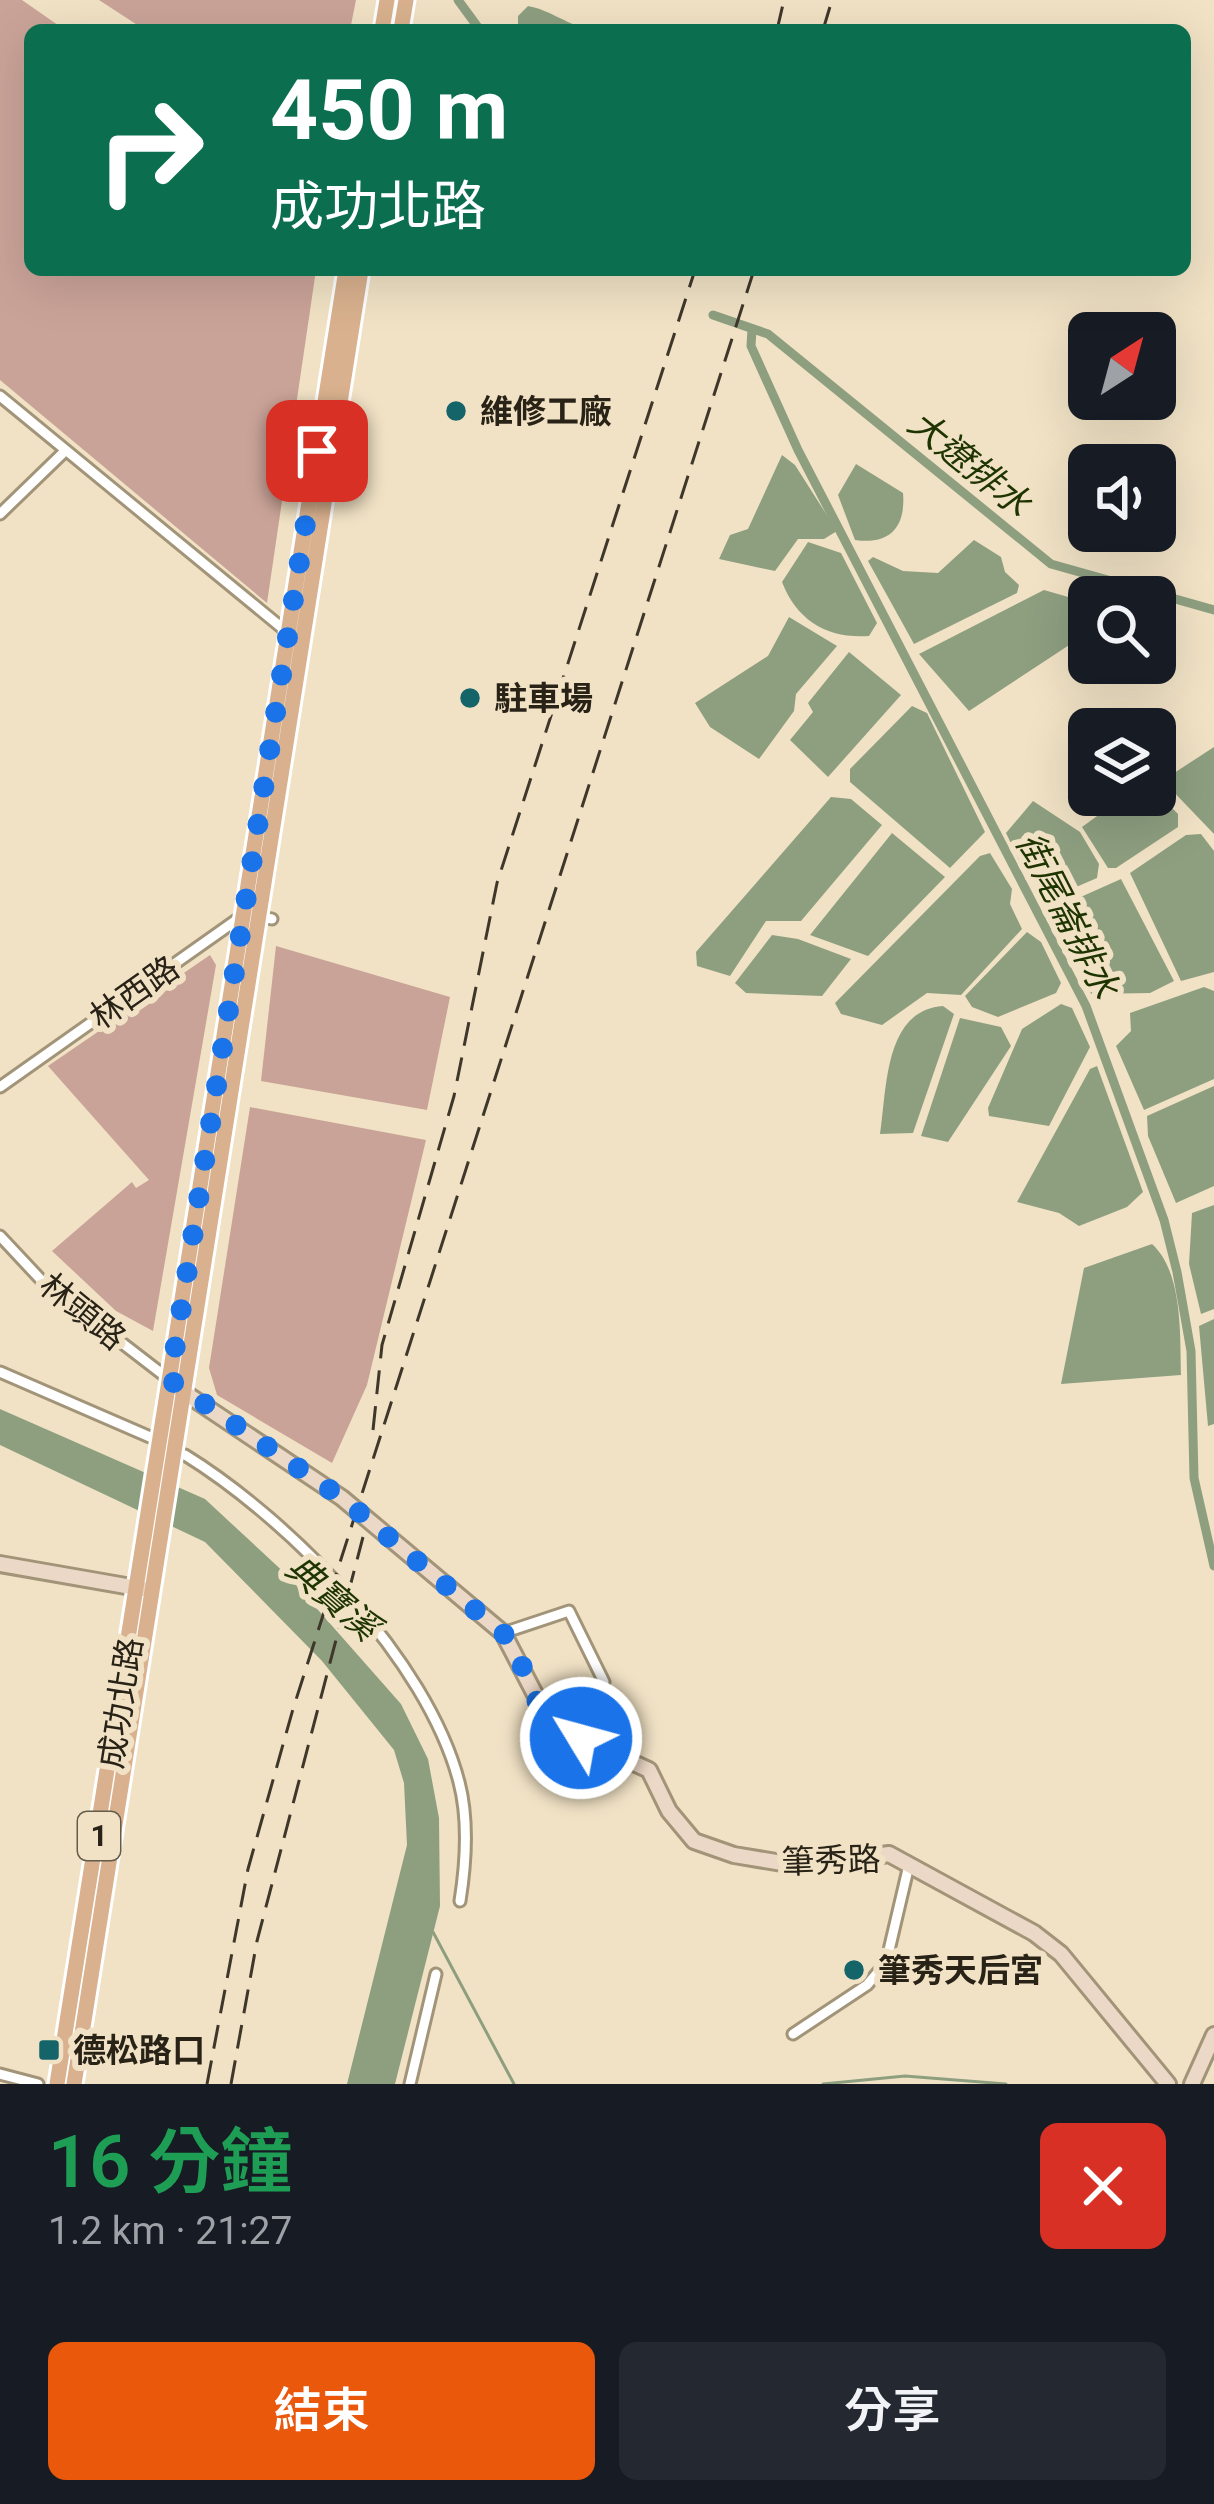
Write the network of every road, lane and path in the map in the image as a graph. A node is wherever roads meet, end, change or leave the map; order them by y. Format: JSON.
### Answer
{"nodes":[{"id":1,"x":345,"y":276,"type":"edge"},
{"id":2,"x":360,"y":276,"type":"edge"},
{"id":3,"x":0,"y":396,"type":"edge"},
{"id":4,"x":64,"y":452,"type":"junction"},
{"id":5,"x":0,"y":514,"type":"edge"},
{"id":6,"x":302,"y":636,"type":"junction"},
{"id":7,"x":259,"y":916,"type":"junction"},
{"id":8,"x":1,"y":1083,"type":"edge"},
{"id":9,"x":0,"y":1236,"type":"edge"},
{"id":10,"x":0,"y":1372,"type":"edge"},
{"id":11,"x":170,"y":1380,"type":"junction"},
{"id":12,"x":184,"y":1394,"type":"junction"},
{"id":13,"x":168,"y":1449,"type":"junction"},
{"id":14,"x":0,"y":1564,"type":"edge"},
{"id":15,"x":147,"y":1590,"type":"junction"},
{"id":16,"x":503,"y":1633,"type":"junction"},
{"id":17,"x":604,"y":1682,"type":"dead end"},
{"id":18,"x":909,"y":1865,"type":"junction"},
{"id":19,"x":460,"y":1901,"type":"dead end"},
{"id":20,"x":436,"y":1974,"type":"dead end"},
{"id":21,"x":793,"y":2035,"type":"dead end"},
{"id":22,"x":1214,"y":2035,"type":"edge"},
{"id":23,"x":0,"y":2074,"type":"edge"},
{"id":24,"x":38,"y":2084,"type":"edge"},
{"id":25,"x":58,"y":2084,"type":"edge"},
{"id":26,"x":74,"y":2084,"type":"edge"},
{"id":27,"x":410,"y":2084,"type":"edge"},
{"id":28,"x":1168,"y":2084,"type":"edge"},
{"id":29,"x":1192,"y":2084,"type":"edge"}],
"edges":[{"from":1,"to":6,"type":"main road","number":"1"},
{"from":2,"to":6,"type":"main road","number":"1"},
{"from":3,"to":4,"type":"street"},
{"from":4,"to":5,"type":"street"},
{"from":4,"to":6,"type":"street"},
{"from":6,"to":7,"type":"main road","number":"1"},
{"from":7,"to":8,"type":"street","name":"林西路"},
{"from":7,"to":11,"type":"main road","number":"1"},
{"from":7,"to":12,"type":"main road","number":"1"},
{"from":9,"to":11,"type":"street","name":"林頭路"},
{"from":10,"to":13,"type":"street"},
{"from":11,"to":12,"type":"street","name":"筆秀路"},
{"from":11,"to":13,"type":"main road","number":"1"},
{"from":12,"to":13,"type":"main road","number":"1"},
{"from":12,"to":16,"type":"street","name":"筆秀路"},
{"from":13,"to":15,"type":"main road","name":"成功北路","number":"1"},
{"from":13,"to":19,"type":"street"},
{"from":14,"to":15,"type":"street"},
{"from":15,"to":25,"type":"main road","name":"成功北路","number":"1"},
{"from":15,"to":26,"type":"main road","name":"成功北路","number":"1"},
{"from":16,"to":17,"type":"street"},
{"from":16,"to":18,"type":"street","name":"筆秀路"},
{"from":18,"to":21,"type":"street"},
{"from":18,"to":28,"type":"street","name":"筆秀路"},
{"from":20,"to":27,"type":"street"},
{"from":22,"to":29,"type":"street"},
{"from":23,"to":24,"type":"street"}]}
